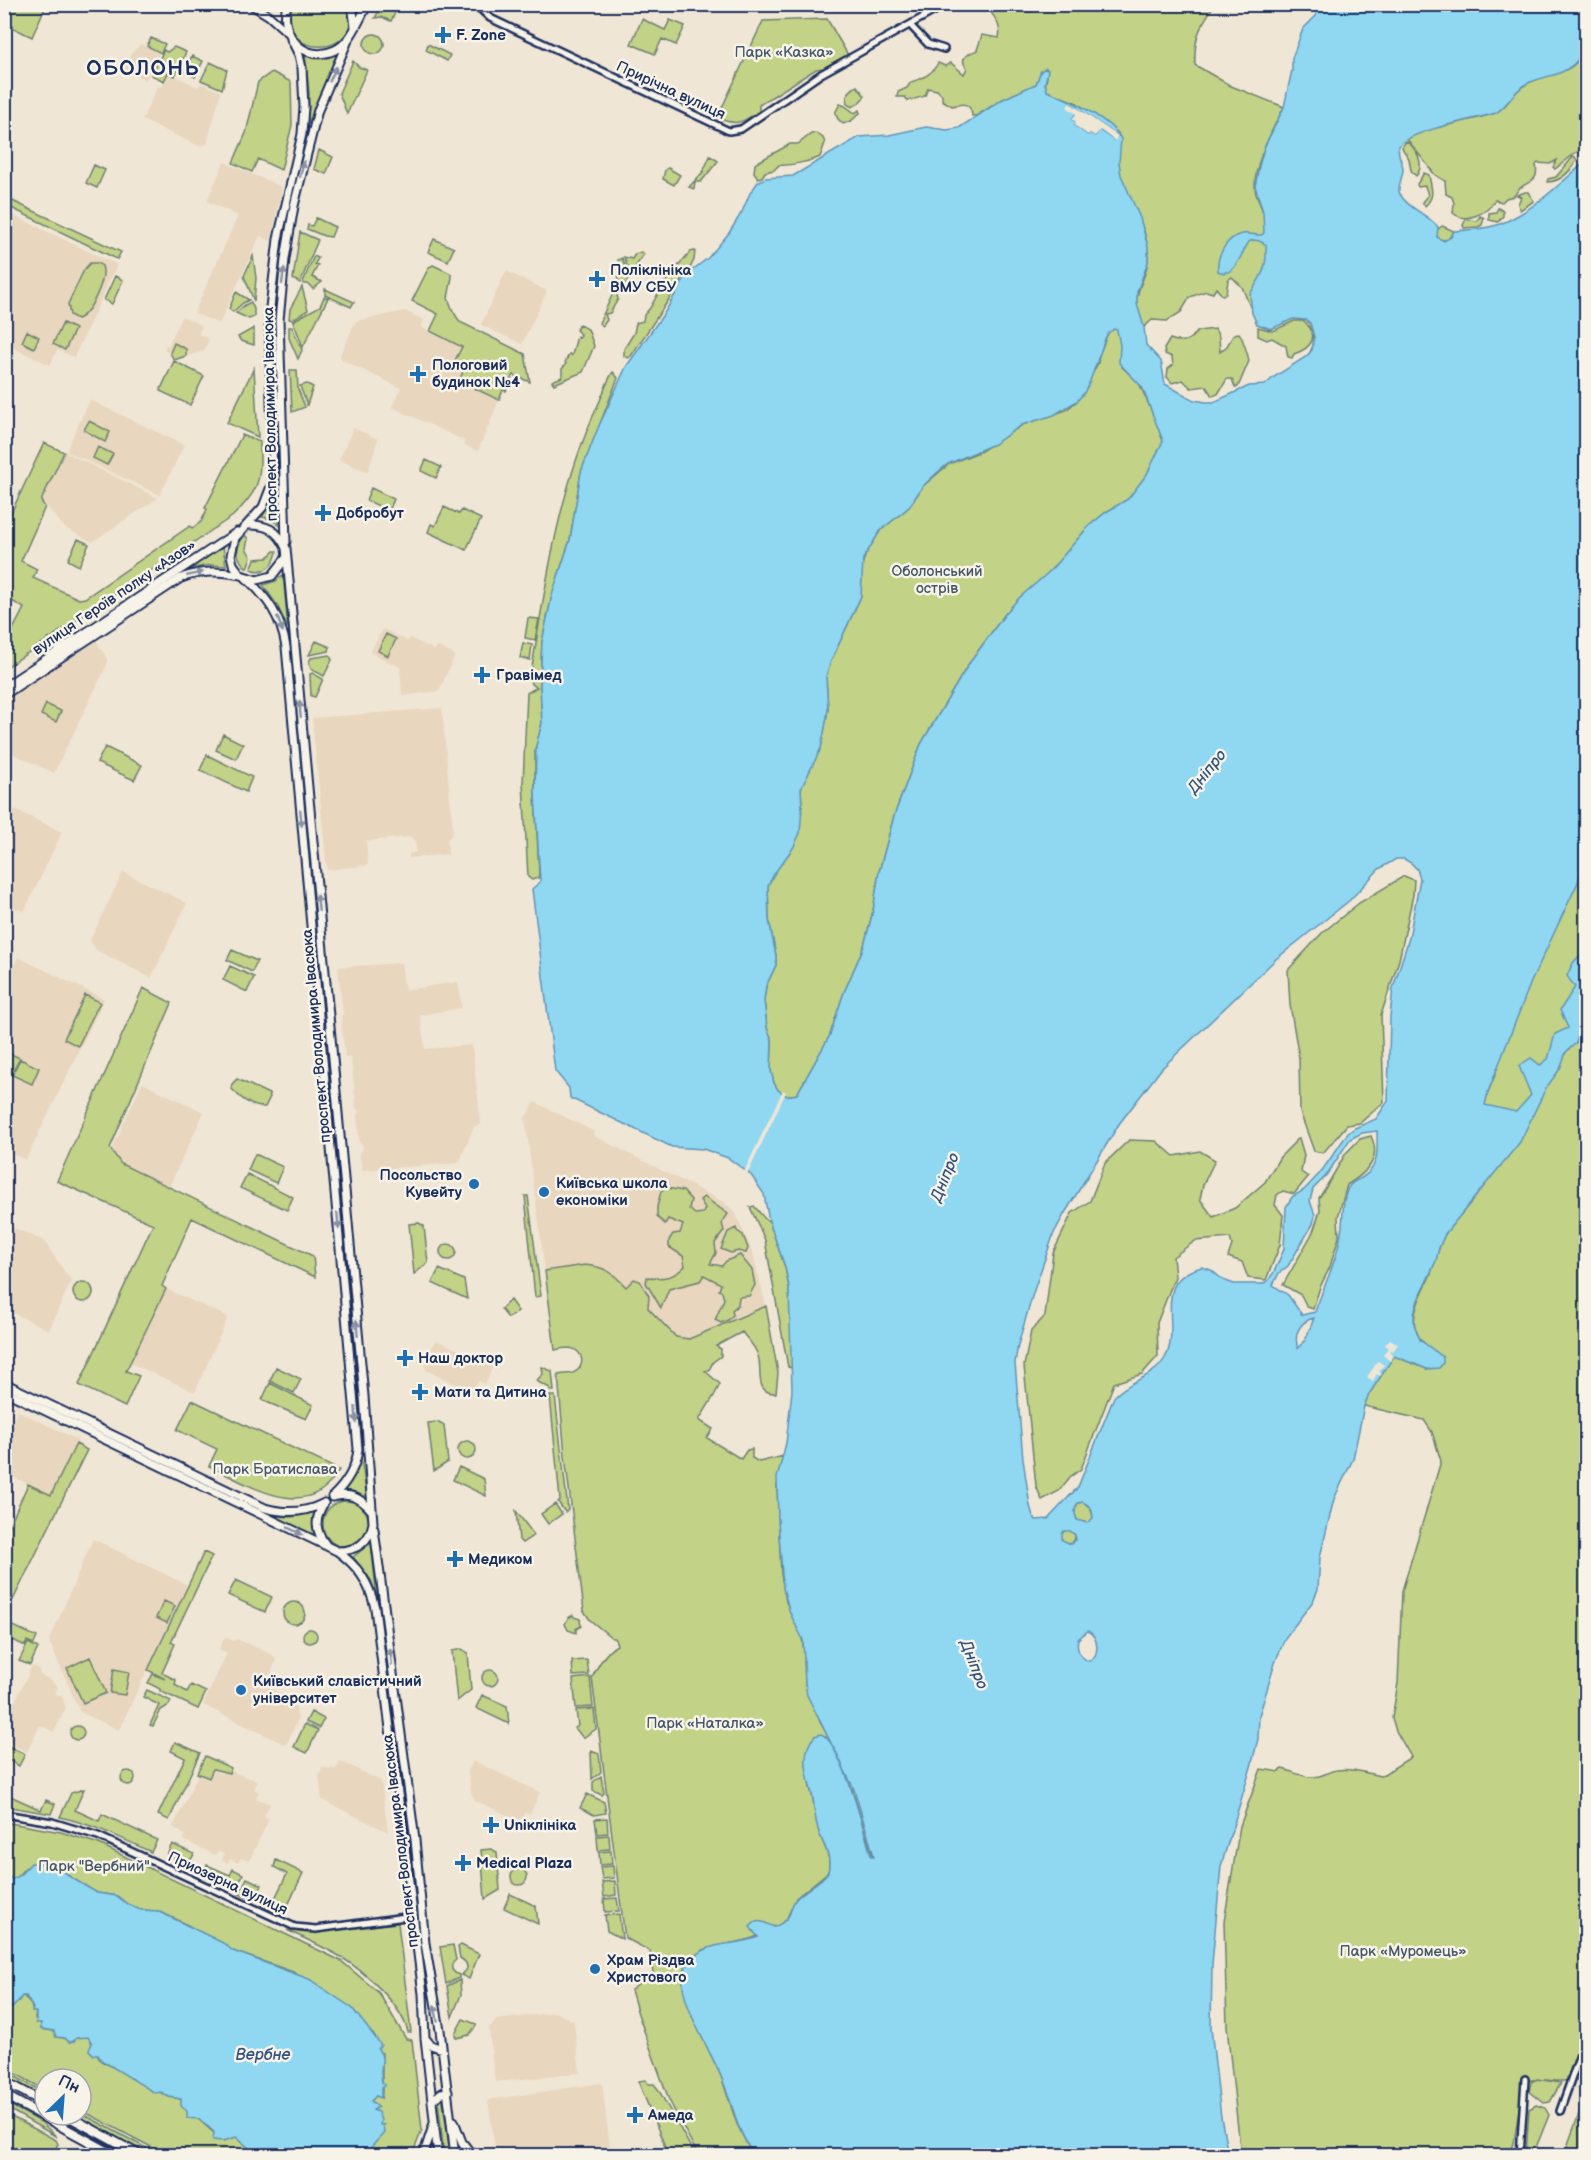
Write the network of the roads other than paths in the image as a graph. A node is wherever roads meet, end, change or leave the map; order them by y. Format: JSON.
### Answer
{"nodes":[{"id":1,"x":250,"y":4,"type":"edge"},
{"id":2,"x":287,"y":4,"type":"edge"},
{"id":3,"x":351,"y":4,"type":"edge"},
{"id":4,"x":368,"y":4,"type":"edge"},
{"id":5,"x":475,"y":4,"type":"edge"},
{"id":6,"x":947,"y":4,"type":"edge"},
{"id":7,"x":910,"y":25,"type":"junction"},
{"id":8,"x":355,"y":27,"type":"junction"},
{"id":9,"x":289,"y":36,"type":"junction"},
{"id":10,"x":350,"y":38,"type":"junction"},
{"id":11,"x":944,"y":49,"type":"dead end"},
{"id":12,"x":247,"y":525,"type":"junction"},
{"id":13,"x":240,"y":531,"type":"junction"},
{"id":14,"x":286,"y":548,"type":"junction"},
{"id":15,"x":286,"y":558,"type":"junction"},
{"id":16,"x":243,"y":577,"type":"junction"},
{"id":17,"x":4,"y":687,"type":"edge"},
{"id":18,"x":4,"y":695,"type":"edge"},
{"id":19,"x":335,"y":1192,"type":"junction"},
{"id":20,"x":344,"y":1192,"type":"junction"},
{"id":21,"x":4,"y":1383,"type":"edge"},
{"id":22,"x":4,"y":1391,"type":"edge"},
{"id":23,"x":332,"y":1497,"type":"junction"},
{"id":24,"x":324,"y":1503,"type":"junction"},
{"id":25,"x":372,"y":1512,"type":"junction"},
{"id":26,"x":373,"y":1523,"type":"junction"},
{"id":27,"x":328,"y":1546,"type":"junction"},
{"id":28,"x":337,"y":1551,"type":"junction"},
{"id":29,"x":4,"y":1814,"type":"edge"},
{"id":30,"x":414,"y":1840,"type":"junction"},
{"id":31,"x":404,"y":1841,"type":"junction"},
{"id":32,"x":413,"y":1916,"type":"junction"},
{"id":33,"x":425,"y":2038,"type":"junction"},
{"id":34,"x":1587,"y":2038,"type":"edge"},
{"id":35,"x":442,"y":2049,"type":"junction"},
{"id":36,"x":1525,"y":2079,"type":"dead end"},
{"id":37,"x":4,"y":2081,"type":"edge"},
{"id":38,"x":448,"y":2092,"type":"junction"},
{"id":39,"x":4,"y":2095,"type":"edge"},
{"id":40,"x":33,"y":2097,"type":"edge"},
{"id":41,"x":432,"y":2101,"type":"junction"},
{"id":42,"x":1560,"y":2110,"type":"dead end"},
{"id":43,"x":450,"y":2114,"type":"junction"},
{"id":44,"x":434,"y":2121,"type":"junction"},
{"id":45,"x":88,"y":2127,"type":"edge"},
{"id":46,"x":1520,"y":2155,"type":"edge"},
{"id":47,"x":116,"y":2156,"type":"edge"},
{"id":48,"x":141,"y":2156,"type":"edge"},
{"id":49,"x":423,"y":2156,"type":"edge"},
{"id":50,"x":438,"y":2156,"type":"edge"},
{"id":51,"x":455,"y":2156,"type":"edge"},
{"id":52,"x":473,"y":2156,"type":"edge"}],
"edges":[{"from":1,"to":9,"type":"main road"},
{"from":2,"to":9,"type":"main road"},
{"from":3,"to":8,"type":"main road"},
{"from":4,"to":8,"type":"main road"},
{"from":5,"to":7,"type":"street","name":"Прирічна вулиця"},
{"from":6,"to":7,"type":"street","name":"Прирічна вулиця"},
{"from":7,"to":11,"type":"street"},
{"from":8,"to":10,"type":"main road","name":"проспект Володимира Івасюка"},
{"from":9,"to":10,"type":"main road"},
{"from":9,"to":12,"type":"main road","name":"проспект Володимира Івасюка"},
{"from":14,"to":10,"type":"main road","name":"проспект Володимира Івасюка","one_way":true},
{"from":12,"to":13,"type":"main road"},
{"from":12,"to":14,"type":"main road"},
{"from":13,"to":16,"type":"main road"},
{"from":13,"to":17,"type":"main road","name":"вулиця Героїв полку «Азов»"},
{"from":14,"to":15,"type":"main road"},
{"from":15,"to":16,"type":"main road"},
{"from":20,"to":15,"type":"main road","name":"проспект Володимира Івасюка","one_way":true},
{"from":18,"to":16,"type":"main road","name":"вулиця Героїв полку «Азов»","one_way":true},
{"from":16,"to":19,"type":"main road","name":"проспект Володимира Івасюка","one_way":true},
{"from":19,"to":20,"type":"main road"},
{"from":19,"to":23,"type":"main road","name":"проспект Володимира Івасюка","one_way":true},
{"from":25,"to":20,"type":"main road","name":"проспект Володимира Івасюка","one_way":true},
{"from":21,"to":24,"type":"main road"},
{"from":22,"to":27,"type":"main road","one_way":true},
{"from":23,"to":24,"type":"main road"},
{"from":23,"to":25,"type":"main road"},
{"from":24,"to":27,"type":"main road"},
{"from":25,"to":26,"type":"main road"},
{"from":26,"to":28,"type":"main road"},
{"from":30,"to":26,"type":"main road","name":"проспект Володимира Івасюка","one_way":true},
{"from":27,"to":28,"type":"main road"},
{"from":28,"to":31,"type":"main road","name":"проспект Володимира Івасюка"},
{"from":29,"to":32,"type":"street","name":"Приозерна вулиця"},
{"from":30,"to":31,"type":"main road"},
{"from":35,"to":30,"type":"main road","name":"проспект Володимира Івасюка","one_way":true},
{"from":31,"to":32,"type":"main road","name":"проспект Володимира Івасюка"},
{"from":32,"to":33,"type":"main road","name":"проспект Володимира Івасюка"},
{"from":33,"to":35,"type":"main road"},
{"from":33,"to":41,"type":"main road","name":"проспект Володимира Івасюка"},
{"from":34,"to":42,"type":"street"},
{"from":35,"to":38,"type":"main road","name":"проспект Володимира Івасюка"},
{"from":36,"to":46,"type":"street"},
{"from":37,"to":40,"type":"main road"},
{"from":38,"to":41,"type":"main road"},
{"from":38,"to":43,"type":"main road","name":"проспект Володимира Івасюка"},
{"from":39,"to":47,"type":"main road"},
{"from":41,"to":44,"type":"main road","name":"проспект Володимира Івасюка"},
{"from":43,"to":51,"type":"main road","name":"проспект Володимира Івасюка"},
{"from":43,"to":52,"type":"main road"},
{"from":44,"to":49,"type":"main road"},
{"from":44,"to":50,"type":"main road","name":"проспект Володимира Івасюка"},
{"from":45,"to":48,"type":"main road"}]}
